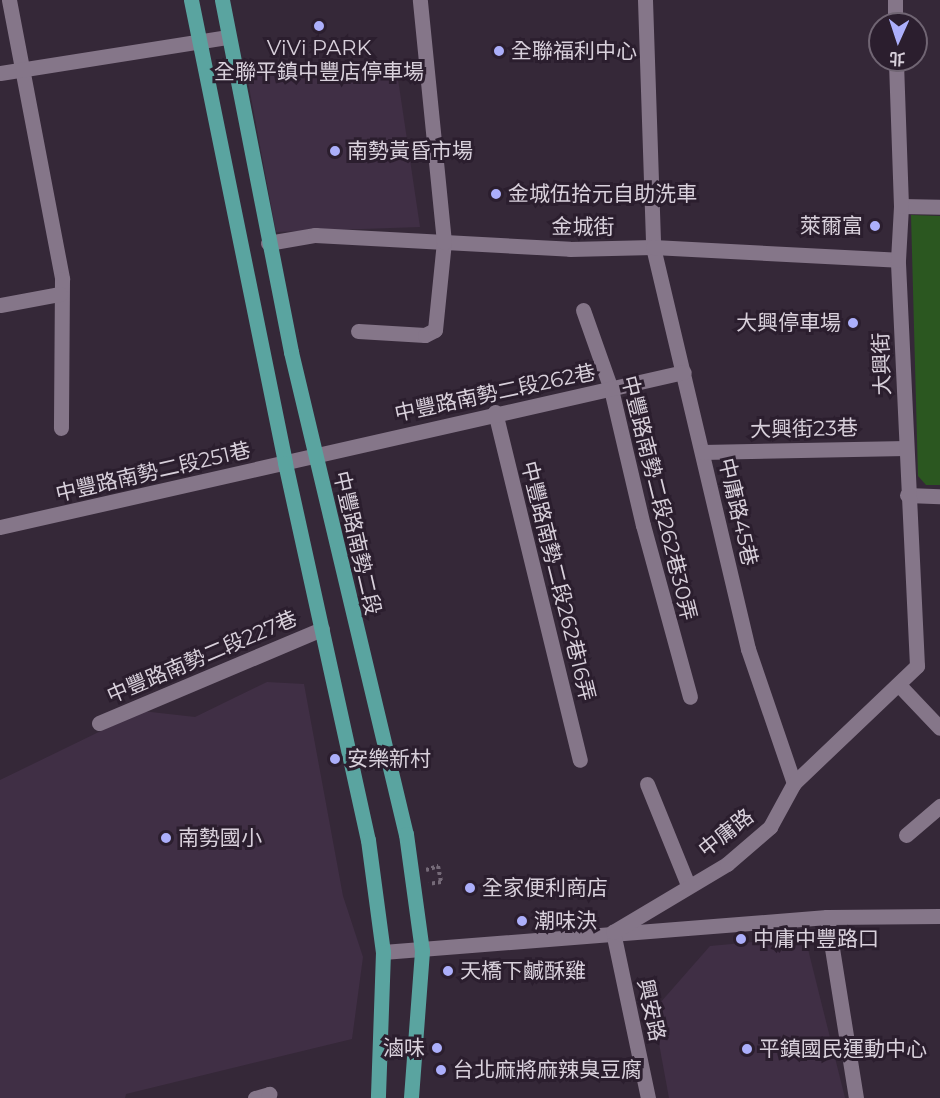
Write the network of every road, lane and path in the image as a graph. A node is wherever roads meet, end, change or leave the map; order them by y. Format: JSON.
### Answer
{"nodes":[{"id":1,"x":9,"y":0,"type":"edge"},
{"id":2,"x":191,"y":0,"type":"edge"},
{"id":3,"x":222,"y":0,"type":"edge"},
{"id":4,"x":420,"y":0,"type":"edge"},
{"id":5,"x":645,"y":0,"type":"edge"},
{"id":6,"x":228,"y":37,"type":"junction"},
{"id":7,"x":199,"y":39,"type":"junction"},
{"id":8,"x":22,"y":69,"type":"junction"},
{"id":9,"x":896,"y":72,"type":"edge"},
{"id":10,"x":0,"y":73,"type":"edge"},
{"id":11,"x":901,"y":206,"type":"junction"},
{"id":12,"x":940,"y":207,"type":"edge"},
{"id":13,"x":444,"y":242,"type":"junction"},
{"id":14,"x":268,"y":243,"type":"junction"},
{"id":15,"x":653,"y":248,"type":"junction"},
{"id":16,"x":898,"y":260,"type":"junction"},
{"id":17,"x":60,"y":294,"type":"junction"},
{"id":18,"x":0,"y":305,"type":"edge"},
{"id":19,"x":583,"y":310,"type":"dead end"},
{"id":20,"x":358,"y":331,"type":"dead end"},
{"id":21,"x":684,"y":372,"type":"junction"},
{"id":22,"x":611,"y":389,"type":"junction"},
{"id":23,"x":495,"y":412,"type":"junction"},
{"id":24,"x":61,"y":428,"type":"dead end"},
{"id":25,"x":906,"y":448,"type":"junction"},
{"id":26,"x":702,"y":452,"type":"junction"},
{"id":27,"x":315,"y":455,"type":"junction"},
{"id":28,"x":285,"y":462,"type":"junction"},
{"id":29,"x":908,"y":495,"type":"junction"},
{"id":30,"x":940,"y":496,"type":"edge"},
{"id":31,"x":0,"y":527,"type":"edge"},
{"id":32,"x":321,"y":629,"type":"junction"},
{"id":33,"x":917,"y":666,"type":"joint"},
{"id":34,"x":899,"y":685,"type":"junction"},
{"id":35,"x":690,"y":698,"type":"dead end"},
{"id":36,"x":99,"y":723,"type":"dead end"},
{"id":37,"x":940,"y":728,"type":"edge"},
{"id":38,"x":580,"y":760,"type":"dead end"},
{"id":39,"x":794,"y":783,"type":"junction"},
{"id":40,"x":647,"y":784,"type":"dead end"},
{"id":41,"x":940,"y":806,"type":"edge"},
{"id":42,"x":906,"y":836,"type":"dead end"},
{"id":43,"x":438,"y":866,"type":"dead end"},
{"id":44,"x":441,"y":882,"type":"dead end"},
{"id":45,"x":688,"y":885,"type":"junction"},
{"id":46,"x":940,"y":916,"type":"edge"},
{"id":47,"x":827,"y":917,"type":"junction"},
{"id":48,"x":613,"y":932,"type":"junction"},
{"id":49,"x":422,"y":951,"type":"junction"},
{"id":50,"x":383,"y":952,"type":"junction"},
{"id":51,"x":255,"y":1098,"type":"edge"},
{"id":52,"x":268,"y":1098,"type":"edge"},
{"id":53,"x":378,"y":1098,"type":"edge"},
{"id":54,"x":411,"y":1098,"type":"edge"},
{"id":55,"x":648,"y":1098,"type":"edge"},
{"id":56,"x":856,"y":1098,"type":"edge"}],
"edges":[{"from":1,"to":8,"type":"street"},
{"from":2,"to":7,"type":"main road"},
{"from":3,"to":6,"type":"main road","name":"中豐路南勢二段"},
{"from":4,"to":13,"type":"street"},
{"from":5,"to":15,"type":"street","name":"中庸路45巷"},
{"from":6,"to":7,"type":"street"},
{"from":6,"to":14,"type":"main road","name":"中豐路南勢二段"},
{"from":7,"to":8,"type":"street"},
{"from":7,"to":28,"type":"main road"},
{"from":8,"to":10,"type":"street"},
{"from":8,"to":17,"type":"street"},
{"from":9,"to":11,"type":"street","name":"大興街"},
{"from":11,"to":12,"type":"street"},
{"from":11,"to":16,"type":"street","name":"大興街"},
{"from":13,"to":14,"type":"street","name":"金城街"},
{"from":13,"to":15,"type":"street","name":"金城街"},
{"from":13,"to":20,"type":"street"},
{"from":14,"to":27,"type":"main road","name":"中豐路南勢二段"},
{"from":15,"to":16,"type":"street","name":"金城街"},
{"from":15,"to":21,"type":"street","name":"中庸路45巷"},
{"from":16,"to":25,"type":"street","name":"大興街"},
{"from":17,"to":18,"type":"street"},
{"from":17,"to":24,"type":"street"},
{"from":19,"to":22,"type":"street","name":"中豐路南勢二段262巷30弄"},
{"from":21,"to":22,"type":"street","name":"中豐路南勢二段262巷"},
{"from":21,"to":26,"type":"street","name":"中庸路45巷"},
{"from":22,"to":23,"type":"street","name":"中豐路南勢二段262巷"},
{"from":22,"to":35,"type":"street","name":"中豐路南勢二段262巷30弄"},
{"from":23,"to":27,"type":"street","name":"中豐路南勢二段262巷"},
{"from":23,"to":38,"type":"street","name":"中豐路南勢二段262巷16弄"},
{"from":25,"to":26,"type":"street","name":"大興街23巷"},
{"from":25,"to":29,"type":"street","name":"大興街"},
{"from":26,"to":39,"type":"street","name":"中庸路45巷"},
{"from":27,"to":28,"type":"street","name":"中豐路南勢二段251巷"},
{"from":27,"to":49,"type":"main road","name":"中豐路南勢二段"},
{"from":28,"to":31,"type":"street","name":"中豐路南勢二段251巷"},
{"from":28,"to":32,"type":"main road"},
{"from":29,"to":30,"type":"street"},
{"from":29,"to":33,"type":"street","name":"大興街"},
{"from":32,"to":36,"type":"street","name":"中豐路南勢二段227巷"},
{"from":32,"to":50,"type":"main road"},
{"from":33,"to":34,"type":"street","name":"中庸路"},
{"from":34,"to":37,"type":"street"},
{"from":34,"to":39,"type":"street","name":"中庸路"},
{"from":39,"to":45,"type":"street","name":"中庸路"},
{"from":40,"to":45,"type":"street"},
{"from":41,"to":42,"type":"street"},
{"from":43,"to":44,"type":"path"},
{"from":45,"to":48,"type":"street","name":"中庸路"},
{"from":46,"to":47,"type":"street","name":"中庸路"},
{"from":47,"to":48,"type":"street","name":"中庸路"},
{"from":47,"to":56,"type":"street"},
{"from":48,"to":49,"type":"street","name":"中庸路"},
{"from":48,"to":55,"type":"street","name":"興安路"},
{"from":49,"to":50,"type":"street","name":"中庸路"},
{"from":49,"to":54,"type":"main road","name":"中豐路南勢二段"},
{"from":50,"to":53,"type":"main road"},
{"from":51,"to":52,"type":"street"}]}
